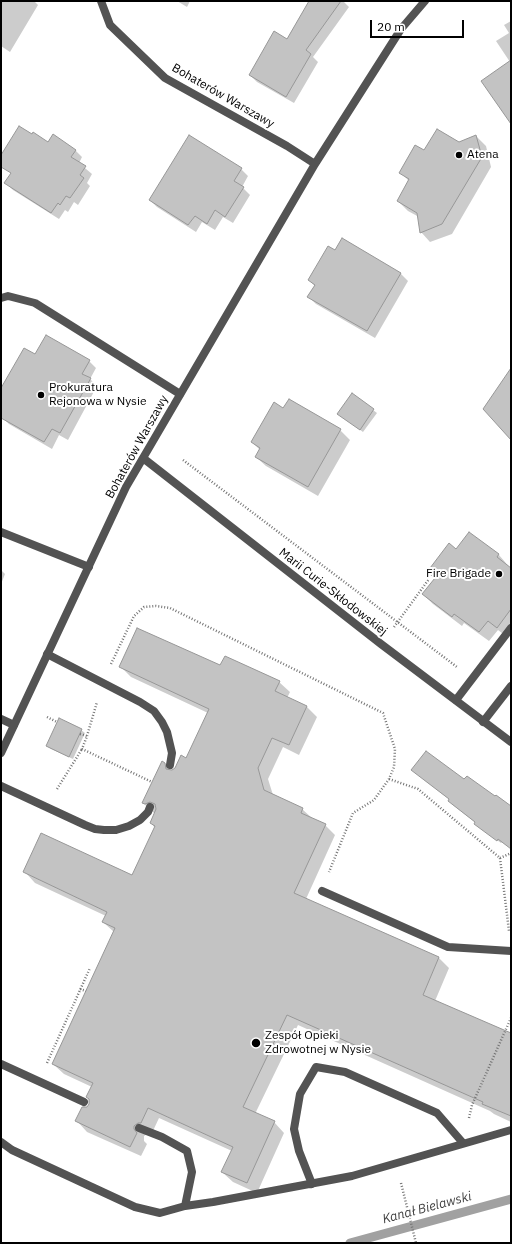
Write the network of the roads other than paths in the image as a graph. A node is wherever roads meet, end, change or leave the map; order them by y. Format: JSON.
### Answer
{"nodes":[{"id":1,"x":101,"y":1,"type":"edge"},
{"id":2,"x":425,"y":1,"type":"edge"},
{"id":3,"x":315,"y":164,"type":"junction"},
{"id":4,"x":1,"y":298,"type":"edge"},
{"id":5,"x":180,"y":394,"type":"junction"},
{"id":6,"x":143,"y":458,"type":"junction"},
{"id":7,"x":1,"y":532,"type":"edge"},
{"id":8,"x":89,"y":567,"type":"junction"},
{"id":9,"x":511,"y":628,"type":"edge"},
{"id":10,"x":47,"y":654,"type":"junction"},
{"id":11,"x":511,"y":686,"type":"edge"},
{"id":12,"x":456,"y":700,"type":"junction"},
{"id":13,"x":1,"y":719,"type":"edge"},
{"id":14,"x":483,"y":722,"type":"junction"},
{"id":15,"x":14,"y":725,"type":"junction"},
{"id":16,"x":511,"y":742,"type":"edge"},
{"id":17,"x":1,"y":753,"type":"edge"},
{"id":18,"x":170,"y":765,"type":"dead end"},
{"id":19,"x":1,"y":786,"type":"edge"},
{"id":20,"x":150,"y":807,"type":"dead end"},
{"id":21,"x":322,"y":891,"type":"road end"},
{"id":22,"x":511,"y":951,"type":"edge"},
{"id":23,"x":1,"y":1064,"type":"edge"},
{"id":24,"x":84,"y":1102,"type":"dead end"},
{"id":25,"x":139,"y":1128,"type":"dead end"},
{"id":26,"x":511,"y":1130,"type":"edge"},
{"id":27,"x":1,"y":1142,"type":"edge"},
{"id":28,"x":463,"y":1143,"type":"junction"},
{"id":29,"x":312,"y":1184,"type":"junction"},
{"id":30,"x":186,"y":1206,"type":"junction"}],
"edges":[{"from":1,"to":3,"type":"street","name":"Bohaterów Warszawy"},
{"from":2,"to":3,"type":"street","name":"Bohaterów Warszawy"},
{"from":3,"to":5,"type":"street","name":"Bohaterów Warszawy"},
{"from":4,"to":5,"type":"street"},
{"from":5,"to":6,"type":"street","name":"Bohaterów Warszawy"},
{"from":6,"to":8,"type":"street","name":"Bohaterów Warszawy"},
{"from":6,"to":12,"type":"street","name":"Marii Curie-Skłodowskiej"},
{"from":7,"to":8,"type":"street"},
{"from":8,"to":10,"type":"street","name":"Bohaterów Warszawy"},
{"from":9,"to":12,"type":"street"},
{"from":10,"to":15,"type":"street","name":"Bohaterów Warszawy"},
{"from":10,"to":18,"type":"street"},
{"from":11,"to":14,"type":"street"},
{"from":12,"to":14,"type":"street","name":"Marii Curie-Skłodowskiej"},
{"from":13,"to":15,"type":"street"},
{"from":14,"to":16,"type":"street","name":"Marii Curie-Skłodowskiej"},
{"from":15,"to":17,"type":"street","name":"Bohaterów Warszawy"},
{"from":19,"to":20,"type":"street"},
{"from":21,"to":22,"type":"street"},
{"from":23,"to":24,"type":"street"},
{"from":25,"to":30,"type":"street"},
{"from":26,"to":28,"type":"street"},
{"from":27,"to":30,"type":"street"},
{"from":28,"to":29,"type":"street"},
{"from":28,"to":29,"type":"street"},
{"from":29,"to":30,"type":"street"}]}
